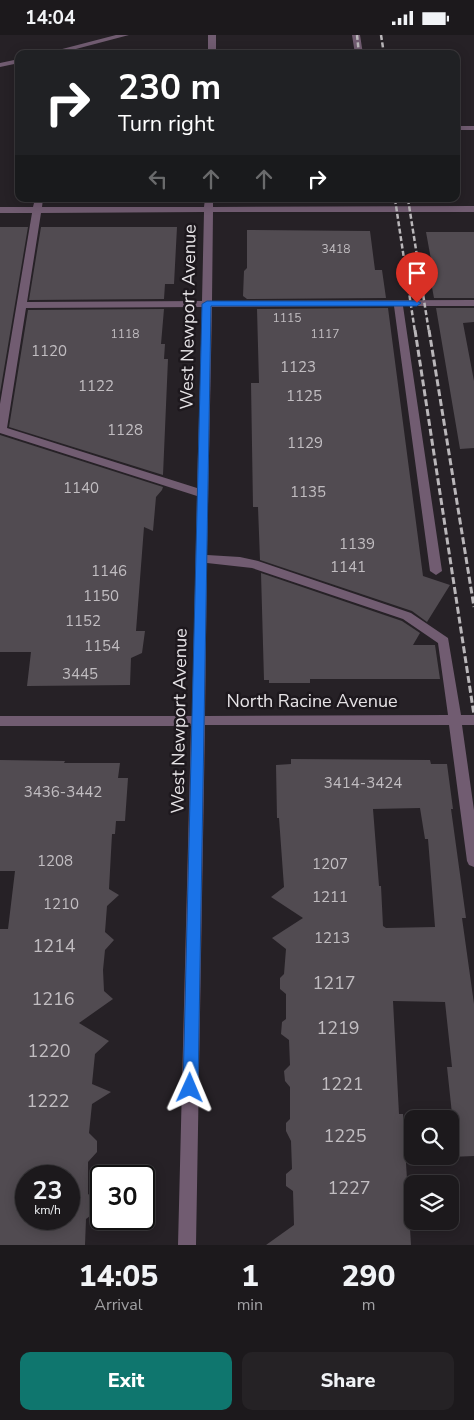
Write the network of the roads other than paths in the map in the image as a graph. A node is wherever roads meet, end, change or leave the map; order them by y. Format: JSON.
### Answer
{"nodes":[{"id":1,"x":125,"y":35,"type":"edge"},
{"id":2,"x":212,"y":35,"type":"edge"},
{"id":3,"x":356,"y":35,"type":"edge"},
{"id":4,"x":70,"y":50,"type":"edge"},
{"id":5,"x":212,"y":50,"type":"edge"},
{"id":6,"x":358,"y":50,"type":"edge"},
{"id":7,"x":15,"y":62,"type":"edge"},
{"id":8,"x":0,"y":65,"type":"edge"},
{"id":9,"x":460,"y":128,"type":"edge"},
{"id":10,"x":474,"y":128,"type":"edge"},
{"id":11,"x":39,"y":202,"type":"edge"},
{"id":12,"x":209,"y":204,"type":"edge"},
{"id":13,"x":474,"y":209,"type":"edge"},
{"id":14,"x":0,"y":210,"type":"edge"},
{"id":15,"x":38,"y":210,"type":"junction"},
{"id":16,"x":398,"y":303,"type":"junction"},
{"id":17,"x":474,"y":303,"type":"edge"},
{"id":18,"x":207,"y":304,"type":"junction"},
{"id":19,"x":22,"y":305,"type":"junction"},
{"id":20,"x":203,"y":494,"type":"junction"},
{"id":21,"x":201,"y":559,"type":"junction"},
{"id":22,"x":436,"y":571,"type":"dead end"},
{"id":23,"x":198,"y":720,"type":"junction"},
{"id":24,"x":454,"y":720,"type":"junction"},
{"id":25,"x":474,"y":720,"type":"edge"},
{"id":26,"x":0,"y":721,"type":"edge"},
{"id":27,"x":474,"y":861,"type":"edge"},
{"id":28,"x":187,"y":1245,"type":"edge"}],
"edges":[{"from":1,"to":4,"type":"street"},
{"from":2,"to":5,"type":"street"},
{"from":3,"to":6,"type":"street"},
{"from":7,"to":8,"type":"street"},
{"from":9,"to":10,"type":"street"},
{"from":11,"to":15,"type":"street"},
{"from":12,"to":13,"type":"street"},
{"from":12,"to":15,"type":"street"},
{"from":12,"to":18,"type":"street","name":"West Newport Avenue"},
{"from":14,"to":15,"type":"street"},
{"from":15,"to":19,"type":"street"},
{"from":16,"to":17,"type":"street"},
{"from":16,"to":18,"type":"street"},
{"from":16,"to":22,"type":"street"},
{"from":18,"to":19,"type":"street"},
{"from":18,"to":20,"type":"street","name":"West Newport Avenue"},
{"from":19,"to":20,"type":"street"},
{"from":20,"to":21,"type":"street","name":"West Newport Avenue"},
{"from":21,"to":23,"type":"street","name":"West Newport Avenue"},
{"from":21,"to":24,"type":"street"},
{"from":23,"to":24,"type":"street","name":"North Racine Avenue"},
{"from":23,"to":26,"type":"street","name":"North Racine Avenue"},
{"from":23,"to":28,"type":"street","name":"West Newport Avenue"},
{"from":24,"to":25,"type":"street","name":"North Racine Avenue"},
{"from":24,"to":27,"type":"street"}]}
